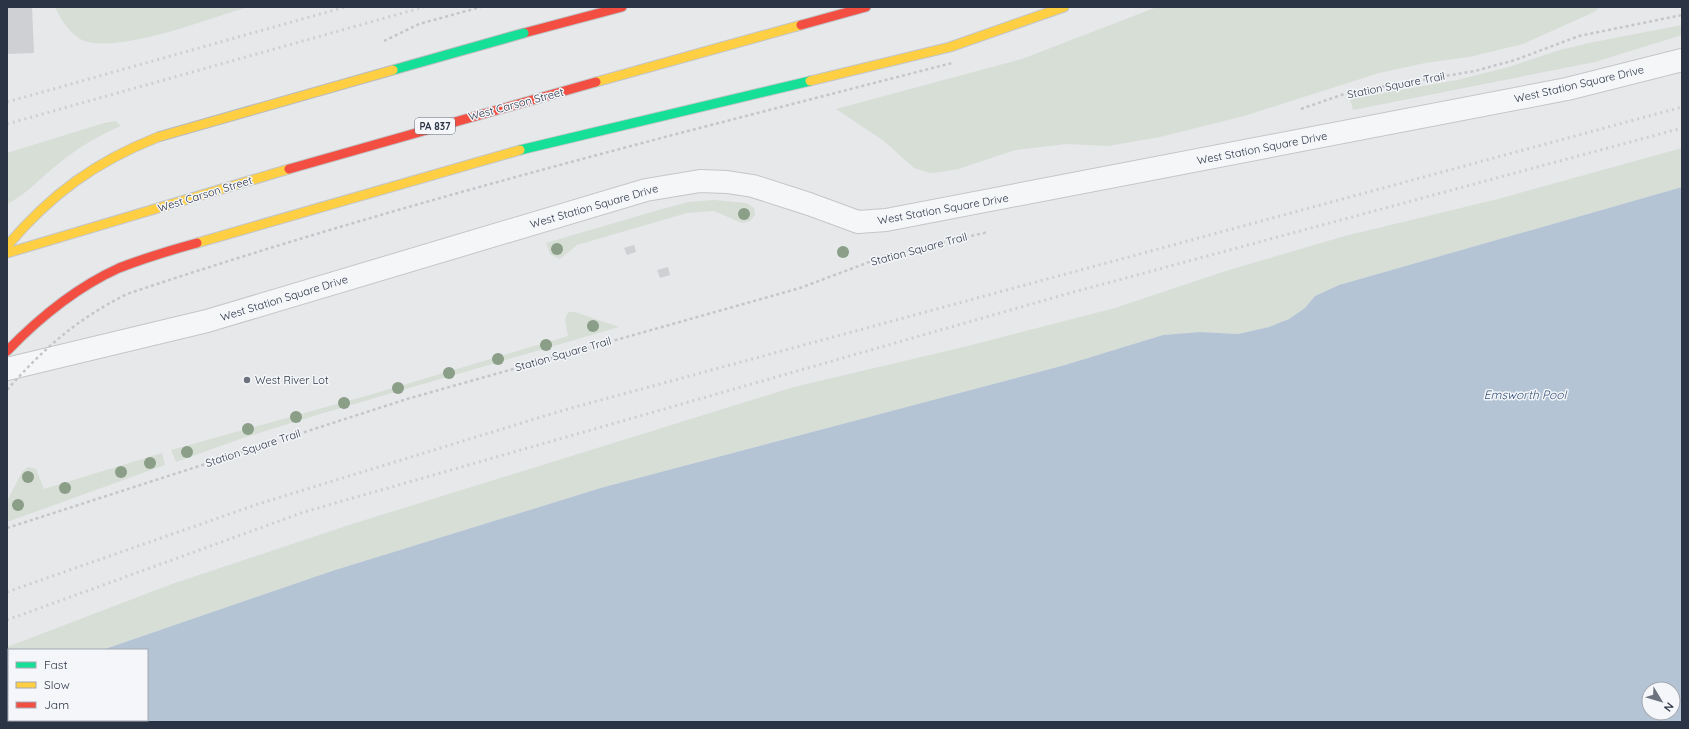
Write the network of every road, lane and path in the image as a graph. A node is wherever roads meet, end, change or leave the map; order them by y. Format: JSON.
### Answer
{"nodes":[{"id":1,"x":622,"y":7,"type":"edge"},
{"id":2,"x":866,"y":7,"type":"edge"},
{"id":3,"x":1064,"y":7,"type":"edge"},
{"id":4,"x":1682,"y":15,"type":"edge"},
{"id":5,"x":1682,"y":60,"type":"edge"},
{"id":6,"x":952,"y":63,"type":"dead end"},
{"id":7,"x":1296,"y":111,"type":"dead end"},
{"id":8,"x":995,"y":230,"type":"dead end"},
{"id":9,"x":7,"y":246,"type":"edge"},
{"id":10,"x":7,"y":253,"type":"edge"},
{"id":11,"x":7,"y":351,"type":"edge"},
{"id":12,"x":7,"y":369,"type":"edge"},
{"id":13,"x":7,"y":390,"type":"edge"},
{"id":14,"x":7,"y":528,"type":"edge"}],
"edges":[{"from":1,"to":9,"type":"main road","bridge":true},
{"from":2,"to":10,"type":"main road","name":"West Carson Street","number":"PA 837"},
{"from":3,"to":11,"type":"main road"},
{"from":4,"to":7,"type":"path","name":"Station Square Trail"},
{"from":5,"to":12,"type":"street","name":"West Station Square Drive"},
{"from":6,"to":13,"type":"path","bridge":true},
{"from":8,"to":14,"type":"path","name":"Station Square Trail"}]}
